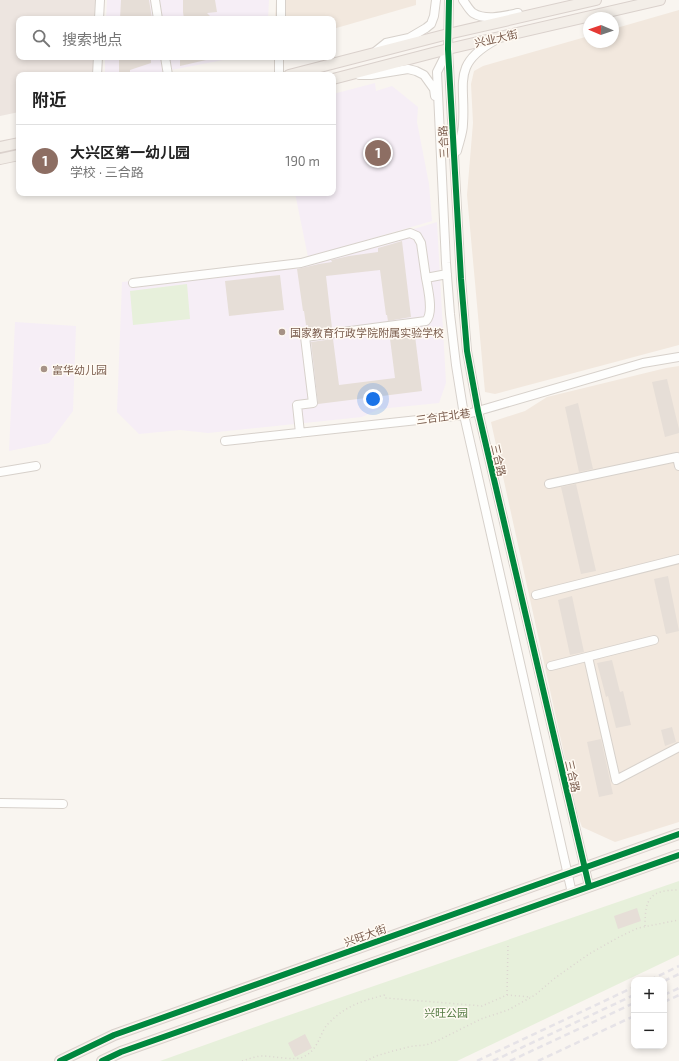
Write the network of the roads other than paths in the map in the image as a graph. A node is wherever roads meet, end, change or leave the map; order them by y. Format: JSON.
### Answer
{"nodes":[{"id":1,"x":100,"y":0,"type":"edge"},
{"id":2,"x":155,"y":0,"type":"edge"},
{"id":3,"x":281,"y":0,"type":"edge"},
{"id":4,"x":436,"y":0,"type":"edge"},
{"id":5,"x":449,"y":0,"type":"edge"},
{"id":6,"x":463,"y":0,"type":"edge"},
{"id":7,"x":596,"y":0,"type":"edge"},
{"id":8,"x":660,"y":0,"type":"edge"},
{"id":9,"x":558,"y":9,"type":"junction"},
{"id":10,"x":99,"y":16,"type":"edge"},
{"id":11,"x":158,"y":16,"type":"edge"},
{"id":12,"x":281,"y":16,"type":"edge"},
{"id":13,"x":448,"y":34,"type":"junction"},
{"id":14,"x":499,"y":38,"type":"junction"},
{"id":15,"x":448,"y":49,"type":"junction"},
{"id":16,"x":373,"y":54,"type":"junction"},
{"id":17,"x":98,"y":60,"type":"edge"},
{"id":18,"x":166,"y":60,"type":"edge"},
{"id":19,"x":279,"y":60,"type":"edge"},
{"id":20,"x":97,"y":72,"type":"edge"},
{"id":21,"x":168,"y":72,"type":"edge"},
{"id":22,"x":279,"y":72,"type":"edge"},
{"id":23,"x":301,"y":72,"type":"edge"},
{"id":24,"x":350,"y":75,"type":"junction"},
{"id":25,"x":336,"y":78,"type":"edge"},
{"id":26,"x":439,"y":120,"type":"junction"},
{"id":27,"x":16,"y":144,"type":"edge"},
{"id":28,"x":0,"y":148,"type":"edge"},
{"id":29,"x":16,"y":156,"type":"edge"},
{"id":30,"x":0,"y":159,"type":"edge"},
{"id":31,"x":454,"y":160,"type":"junction"},
{"id":32,"x":446,"y":274,"type":"junction"},
{"id":33,"x":426,"y":278,"type":"junction"},
{"id":34,"x":133,"y":284,"type":"dead end"},
{"id":35,"x":679,"y":357,"type":"edge"},
{"id":36,"x":478,"y":411,"type":"junction"},
{"id":37,"x":464,"y":415,"type":"junction"},
{"id":38,"x":300,"y":433,"type":"junction"},
{"id":39,"x":225,"y":441,"type":"dead end"},
{"id":40,"x":36,"y":466,"type":"dead end"},
{"id":41,"x":679,"y":466,"type":"edge"},
{"id":42,"x":0,"y":472,"type":"edge"},
{"id":43,"x":549,"y":484,"type":"dead end"},
{"id":44,"x":679,"y":559,"type":"edge"},
{"id":45,"x":536,"y":595,"type":"dead end"},
{"id":46,"x":654,"y":640,"type":"dead end"},
{"id":47,"x":588,"y":657,"type":"junction"},
{"id":48,"x":551,"y":666,"type":"dead end"},
{"id":49,"x":679,"y":747,"type":"edge"},
{"id":50,"x":0,"y":803,"type":"edge"},
{"id":51,"x":63,"y":804,"type":"dead end"},
{"id":52,"x":679,"y":834,"type":"edge"},
{"id":53,"x":679,"y":855,"type":"edge"},
{"id":54,"x":584,"y":868,"type":"junction"},
{"id":55,"x":567,"y":874,"type":"junction"},
{"id":56,"x":589,"y":886,"type":"junction"},
{"id":57,"x":572,"y":892,"type":"junction"},
{"id":58,"x":60,"y":1061,"type":"edge"},
{"id":59,"x":102,"y":1061,"type":"edge"}],
"edges":[{"from":1,"to":10,"type":"street"},
{"from":2,"to":11,"type":"street"},
{"from":3,"to":12,"type":"street"},
{"from":4,"to":16,"type":"street"},
{"from":5,"to":13,"type":"street"},
{"from":6,"to":9,"type":"street"},
{"from":7,"to":9,"type":"main road","name":"兴业大街"},
{"from":8,"to":14,"type":"main road","name":"兴业大街"},
{"from":9,"to":13,"type":"main road","name":"兴业大街"},
{"from":13,"to":15,"type":"street"},
{"from":13,"to":16,"type":"main road","name":"兴业大街"},
{"from":14,"to":15,"type":"main road","name":"兴业大街"},
{"from":14,"to":31,"type":"street"},
{"from":15,"to":24,"type":"main road","name":"兴业大街"},
{"from":15,"to":26,"type":"street","name":"三合路"},
{"from":15,"to":31,"type":"street","name":"三合路"},
{"from":16,"to":23,"type":"main road","name":"兴业大街"},
{"from":17,"to":20,"type":"street"},
{"from":18,"to":21,"type":"street"},
{"from":19,"to":22,"type":"street"},
{"from":24,"to":25,"type":"main road","name":"兴业大街"},
{"from":24,"to":26,"type":"street"},
{"from":26,"to":32,"type":"street","name":"三合路"},
{"from":27,"to":28,"type":"main road"},
{"from":29,"to":30,"type":"main road"},
{"from":31,"to":36,"type":"street","name":"三合路"},
{"from":32,"to":33,"type":"street"},
{"from":32,"to":37,"type":"street","name":"三合路"},
{"from":33,"to":34,"type":"street"},
{"from":33,"to":38,"type":"street"},
{"from":35,"to":36,"type":"street","name":"三合庄北巷"},
{"from":36,"to":37,"type":"street","name":"三合庄北巷"},
{"from":36,"to":54,"type":"street","name":"三合路"},
{"from":37,"to":38,"type":"street","name":"三合庄北巷"},
{"from":37,"to":55,"type":"street","name":"三合路"},
{"from":38,"to":39,"type":"street","name":"三合庄北巷"},
{"from":40,"to":42,"type":"street"},
{"from":41,"to":43,"type":"street"},
{"from":44,"to":45,"type":"street"},
{"from":46,"to":47,"type":"street"},
{"from":47,"to":48,"type":"street"},
{"from":47,"to":49,"type":"street"},
{"from":50,"to":51,"type":"street"},
{"from":52,"to":54,"type":"main road","name":"兴旺大街"},
{"from":53,"to":56,"type":"main road"},
{"from":54,"to":55,"type":"main road","name":"兴旺大街"},
{"from":54,"to":56,"type":"street","name":"三合路"},
{"from":55,"to":57,"type":"street","name":"三合路"},
{"from":55,"to":58,"type":"main road","name":"兴旺大街"},
{"from":56,"to":57,"type":"main road"},
{"from":57,"to":59,"type":"main road"}]}
